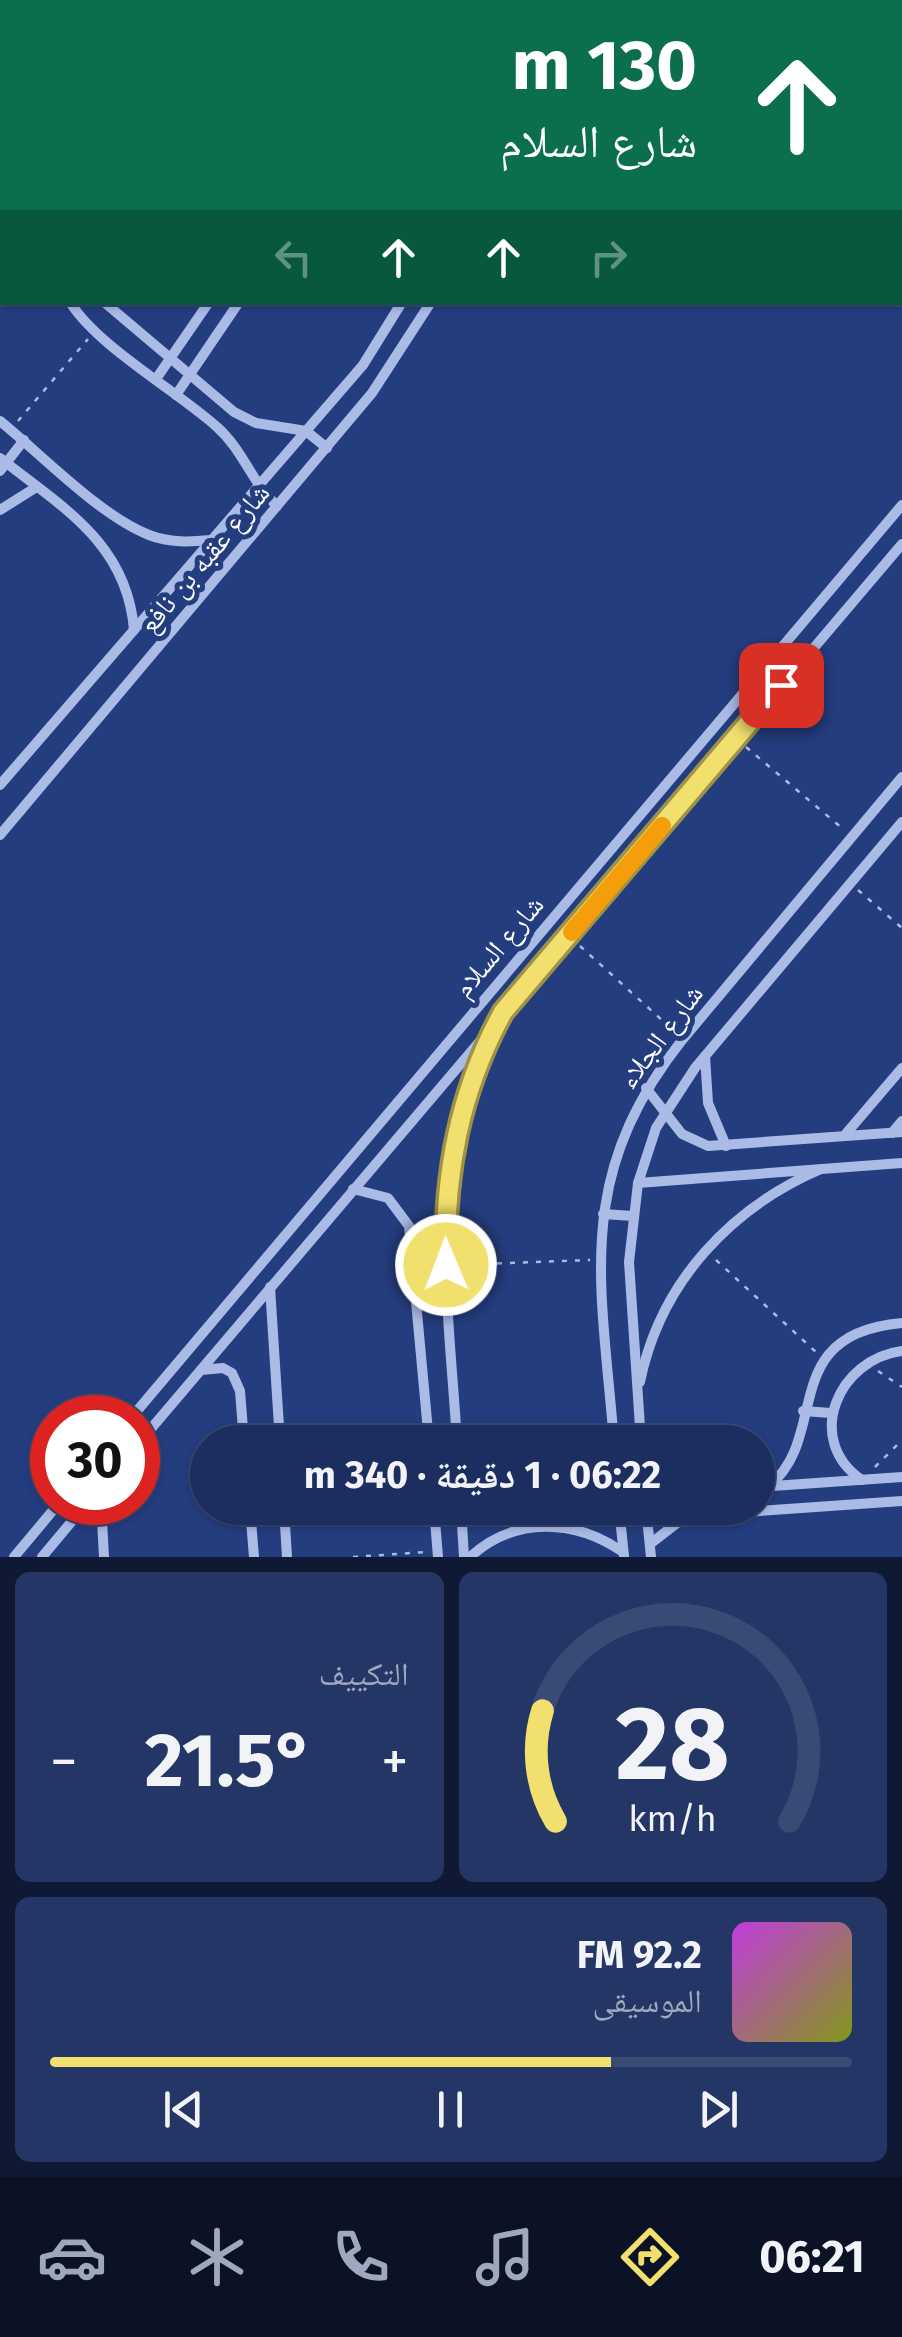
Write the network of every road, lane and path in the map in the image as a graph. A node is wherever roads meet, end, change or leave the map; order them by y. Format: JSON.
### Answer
{"nodes":[{"id":1,"x":73,"y":305,"type":"edge"},
{"id":2,"x":107,"y":305,"type":"edge"},
{"id":3,"x":207,"y":305,"type":"edge"},
{"id":4,"x":238,"y":305,"type":"edge"},
{"id":5,"x":400,"y":305,"type":"edge"},
{"id":6,"x":429,"y":305,"type":"edge"},
{"id":7,"x":96,"y":330,"type":"junction"},
{"id":8,"x":170,"y":360,"type":"junction"},
{"id":9,"x":188,"y":376,"type":"junction"},
{"id":10,"x":156,"y":378,"type":"junction"},
{"id":11,"x":176,"y":395,"type":"junction"},
{"id":12,"x":0,"y":421,"type":"edge"},
{"id":13,"x":11,"y":430,"type":"junction"},
{"id":14,"x":306,"y":431,"type":"junction"},
{"id":15,"x":24,"y":440,"type":"junction"},
{"id":16,"x":327,"y":448,"type":"junction"},
{"id":17,"x":2,"y":464,"type":"edge"},
{"id":18,"x":36,"y":488,"type":"junction"},
{"id":19,"x":257,"y":488,"type":"junction"},
{"id":20,"x":902,"y":505,"type":"edge"},
{"id":21,"x":278,"y":506,"type":"junction"},
{"id":22,"x":0,"y":510,"type":"edge"},
{"id":23,"x":212,"y":540,"type":"junction"},
{"id":24,"x":902,"y":544,"type":"edge"},
{"id":25,"x":134,"y":630,"type":"junction"},
{"id":26,"x":736,"y":738,"type":"junction"},
{"id":27,"x":902,"y":776,"type":"edge"},
{"id":28,"x":0,"y":785,"type":"edge"},
{"id":29,"x":902,"y":822,"type":"edge"},
{"id":30,"x":0,"y":835,"type":"edge"},
{"id":31,"x":852,"y":836,"type":"junction"},
{"id":32,"x":850,"y":883,"type":"junction"},
{"id":33,"x":902,"y":928,"type":"edge"},
{"id":34,"x":568,"y":936,"type":"junction"},
{"id":35,"x":484,"y":996,"type":"junction"},
{"id":36,"x":503,"y":1012,"type":"junction"},
{"id":37,"x":682,"y":1038,"type":"junction"},
{"id":38,"x":705,"y":1056,"type":"junction"},
{"id":39,"x":902,"y":1068,"type":"edge"},
{"id":40,"x":646,"y":1088,"type":"junction"},
{"id":41,"x":665,"y":1111,"type":"junction"},
{"id":42,"x":902,"y":1121,"type":"edge"},
{"id":43,"x":897,"y":1132,"type":"edge"},
{"id":44,"x":844,"y":1136,"type":"junction"},
{"id":45,"x":726,"y":1146,"type":"junction"},
{"id":46,"x":902,"y":1162,"type":"edge"},
{"id":47,"x":821,"y":1169,"type":"junction"},
{"id":48,"x":638,"y":1183,"type":"junction"},
{"id":49,"x":353,"y":1189,"type":"junction"},
{"id":50,"x":604,"y":1214,"type":"junction"},
{"id":51,"x":633,"y":1216,"type":"junction"},
{"id":52,"x":705,"y":1250,"type":"junction"},
{"id":53,"x":600,"y":1260,"type":"junction"},
{"id":54,"x":446,"y":1265,"type":"junction"},
{"id":55,"x":270,"y":1287,"type":"junction"},
{"id":56,"x":902,"y":1323,"type":"edge"},
{"id":57,"x":902,"y":1351,"type":"edge"},
{"id":58,"x":825,"y":1360,"type":"junction"},
{"id":59,"x":866,"y":1364,"type":"junction"},
{"id":60,"x":200,"y":1370,"type":"junction"},
{"id":61,"x":902,"y":1387,"type":"edge"},
{"id":62,"x":150,"y":1395,"type":"edge"},
{"id":63,"x":637,"y":1398,"type":"junction"},
{"id":64,"x":803,"y":1411,"type":"junction"},
{"id":65,"x":832,"y":1414,"type":"junction"},
{"id":66,"x":160,"y":1418,"type":"edge"},
{"id":67,"x":242,"y":1425,"type":"edge"},
{"id":68,"x":279,"y":1425,"type":"edge"},
{"id":69,"x":427,"y":1425,"type":"edge"},
{"id":70,"x":456,"y":1425,"type":"edge"},
{"id":71,"x":613,"y":1425,"type":"edge"},
{"id":72,"x":639,"y":1425,"type":"edge"},
{"id":73,"x":902,"y":1440,"type":"edge"},
{"id":74,"x":775,"y":1476,"type":"edge"},
{"id":75,"x":902,"y":1478,"type":"edge"},
{"id":76,"x":862,"y":1480,"type":"junction"},
{"id":77,"x":775,"y":1486,"type":"edge"},
{"id":78,"x":902,"y":1501,"type":"edge"},
{"id":79,"x":41,"y":1525,"type":"edge"},
{"id":80,"x":71,"y":1525,"type":"edge"},
{"id":81,"x":102,"y":1525,"type":"edge"},
{"id":82,"x":251,"y":1525,"type":"edge"},
{"id":83,"x":285,"y":1525,"type":"edge"},
{"id":84,"x":435,"y":1525,"type":"edge"},
{"id":85,"x":463,"y":1525,"type":"edge"},
{"id":86,"x":621,"y":1525,"type":"edge"},
{"id":87,"x":648,"y":1525,"type":"edge"},
{"id":88,"x":650,"y":1544,"type":"junction"},
{"id":89,"x":49,"y":1554,"type":"edge"},
{"id":90,"x":438,"y":1554,"type":"edge"},
{"id":91,"x":623,"y":1555,"type":"edge"},
{"id":92,"x":367,"y":1556,"type":"edge"},
{"id":93,"x":14,"y":1557,"type":"edge"},
{"id":94,"x":104,"y":1557,"type":"edge"},
{"id":95,"x":254,"y":1557,"type":"edge"},
{"id":96,"x":287,"y":1557,"type":"edge"},
{"id":97,"x":353,"y":1557,"type":"edge"},
{"id":98,"x":467,"y":1557,"type":"edge"},
{"id":99,"x":651,"y":1557,"type":"edge"}],
"edges":[{"from":1,"to":7,"type":"street"},
{"from":2,"to":8,"type":"street"},
{"from":3,"to":8,"type":"street"},
{"from":4,"to":9,"type":"street"},
{"from":5,"to":14,"type":"street","name":"شارع عقبه بن نافع"},
{"from":6,"to":16,"type":"street","name":"شارع عقبه بن نافع"},
{"from":7,"to":10,"type":"street"},
{"from":7,"to":13,"type":"path"},
{"from":8,"to":9,"type":"street"},
{"from":8,"to":10,"type":"street"},
{"from":9,"to":11,"type":"street"},
{"from":9,"to":14,"type":"street"},
{"from":10,"to":11,"type":"street"},
{"from":11,"to":19,"type":"street"},
{"from":12,"to":13,"type":"street"},
{"from":13,"to":15,"type":"street"},
{"from":14,"to":16,"type":"street"},
{"from":14,"to":19,"type":"street","name":"شارع عقبه بن نافع"},
{"from":15,"to":17,"type":"street"},
{"from":15,"to":23,"type":"street"},
{"from":16,"to":21,"type":"street","name":"شارع عقبه بن نافع"},
{"from":17,"to":18,"type":"street"},
{"from":18,"to":22,"type":"street"},
{"from":18,"to":25,"type":"street"},
{"from":19,"to":21,"type":"street"},
{"from":19,"to":23,"type":"street","name":"شارع عقبه بن نافع"},
{"from":20,"to":35,"type":"street","name":"شارع السلام"},
{"from":21,"to":30,"type":"street","name":"شارع عقبه بن نافع"},
{"from":23,"to":25,"type":"street","name":"شارع عقبه بن نافع"},
{"from":24,"to":26,"type":"street","name":"شارع السلام"},
{"from":25,"to":28,"type":"street","name":"شارع عقبه بن نافع"},
{"from":26,"to":31,"type":"path"},
{"from":26,"to":34,"type":"street","name":"شارع السلام"},
{"from":27,"to":31,"type":"street","name":"شارع الجلاء"},
{"from":29,"to":32,"type":"street","name":"شارع الجلاء"},
{"from":31,"to":37,"type":"street","name":"شارع الجلاء"},
{"from":32,"to":33,"type":"path"},
{"from":32,"to":38,"type":"street","name":"شارع الجلاء"},
{"from":34,"to":36,"type":"street","name":"شارع السلام"},
{"from":34,"to":37,"type":"path"},
{"from":35,"to":36,"type":"street"},
{"from":35,"to":62,"type":"street","name":"شارع السلام"},
{"from":36,"to":49,"type":"street","name":"شارع السلام"},
{"from":36,"to":54,"type":"street"},
{"from":37,"to":40,"type":"street","name":"شارع الجلاء"},
{"from":38,"to":41,"type":"street","name":"شارع الجلاء"},
{"from":38,"to":45,"type":"street"},
{"from":39,"to":44,"type":"street"},
{"from":40,"to":41,"type":"street"},
{"from":40,"to":50,"type":"street","name":"شارع الجلاء"},
{"from":41,"to":45,"type":"street"},
{"from":41,"to":48,"type":"street","name":"شارع الجلاء"},
{"from":42,"to":43,"type":"street"},
{"from":43,"to":44,"type":"street"},
{"from":44,"to":45,"type":"street"},
{"from":46,"to":47,"type":"street"},
{"from":47,"to":48,"type":"street"},
{"from":47,"to":52,"type":"street"},
{"from":48,"to":51,"type":"street","name":"شارع الجلاء"},
{"from":49,"to":55,"type":"street","name":"شارع السلام"},
{"from":49,"to":69,"type":"street"},
{"from":50,"to":51,"type":"street"},
{"from":50,"to":53,"type":"street","name":"شارع الجلاء"},
{"from":51,"to":63,"type":"street","name":"شارع الجلاء"},
{"from":52,"to":58,"type":"path"},
{"from":52,"to":63,"type":"street"},
{"from":53,"to":54,"type":"path"},
{"from":53,"to":71,"type":"street","name":"شارع الجلاء"},
{"from":54,"to":70,"type":"street"},
{"from":55,"to":60,"type":"street","name":"شارع السلام"},
{"from":55,"to":68,"type":"street"},
{"from":56,"to":58,"type":"street"},
{"from":57,"to":59,"type":"street"},
{"from":58,"to":64,"type":"street"},
{"from":59,"to":61,"type":"path"},
{"from":59,"to":65,"type":"street"},
{"from":60,"to":66,"type":"street","name":"شارع السلام"},
{"from":60,"to":67,"type":"street"},
{"from":63,"to":72,"type":"street","name":"شارع الجلاء"},
{"from":64,"to":65,"type":"street"},
{"from":64,"to":74,"type":"street"},
{"from":65,"to":76,"type":"street"},
{"from":73,"to":76,"type":"path"},
{"from":75,"to":76,"type":"street"},
{"from":76,"to":77,"type":"street"},
{"from":78,"to":88,"type":"street"},
{"from":79,"to":93,"type":"street"},
{"from":80,"to":89,"type":"street"},
{"from":81,"to":94,"type":"street"},
{"from":82,"to":95,"type":"street"},
{"from":83,"to":96,"type":"street"},
{"from":84,"to":90,"type":"street"},
{"from":85,"to":98,"type":"street"},
{"from":86,"to":91,"type":"street"},
{"from":87,"to":88,"type":"street"},
{"from":88,"to":99,"type":"street"},
{"from":90,"to":92,"type":"path"},
{"from":91,"to":98,"type":"street"},
{"from":92,"to":97,"type":"path"}]}
